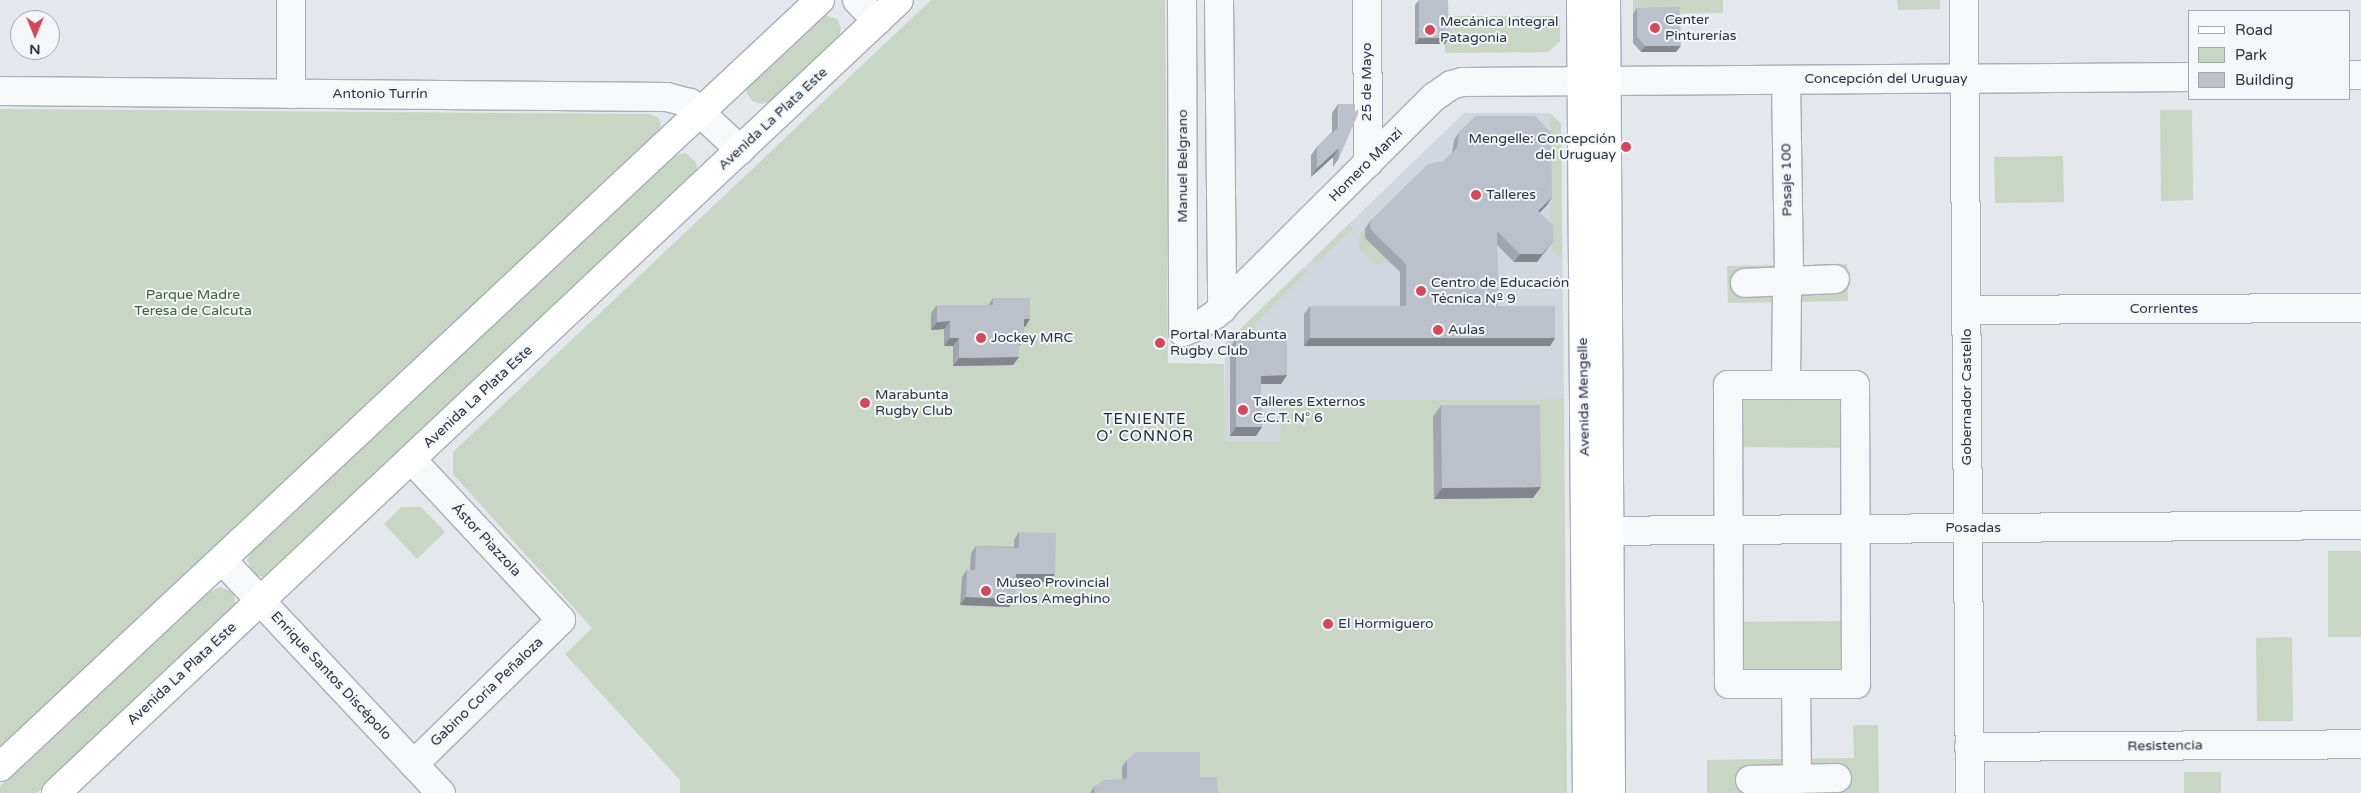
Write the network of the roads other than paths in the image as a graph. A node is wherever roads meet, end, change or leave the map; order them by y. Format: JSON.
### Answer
{"nodes":[{"id":1,"x":290,"y":0,"type":"edge"},
{"id":2,"x":820,"y":0,"type":"edge"},
{"id":3,"x":857,"y":0,"type":"edge"},
{"id":4,"x":899,"y":0,"type":"edge"},
{"id":5,"x":1182,"y":0,"type":"edge"},
{"id":6,"x":1219,"y":0,"type":"edge"},
{"id":7,"x":1367,"y":0,"type":"edge"},
{"id":8,"x":1581,"y":0,"type":"edge"},
{"id":9,"x":1606,"y":0,"type":"edge"},
{"id":10,"x":1964,"y":0,"type":"edge"},
{"id":11,"x":877,"y":21,"type":"junction"},
{"id":12,"x":2188,"y":76,"type":"edge"},
{"id":13,"x":1965,"y":78,"type":"junction"},
{"id":14,"x":1786,"y":80,"type":"junction"},
{"id":15,"x":1594,"y":81,"type":"junction"},
{"id":16,"x":0,"y":91,"type":"edge"},
{"id":17,"x":290,"y":94,"type":"junction"},
{"id":18,"x":700,"y":111,"type":"junction"},
{"id":19,"x":740,"y":150,"type":"junction"},
{"id":20,"x":1368,"y":163,"type":"junction"},
{"id":21,"x":1835,"y":279,"type":"dead end"},
{"id":22,"x":1788,"y":281,"type":"junction"},
{"id":23,"x":1744,"y":283,"type":"dead end"},
{"id":24,"x":2361,"y":308,"type":"edge"},
{"id":25,"x":1222,"y":309,"type":"junction"},
{"id":26,"x":1966,"y":310,"type":"junction"},
{"id":27,"x":1184,"y":332,"type":"joint"},
{"id":28,"x":1786,"y":385,"type":"junction"},
{"id":29,"x":411,"y":459,"type":"junction"},
{"id":30,"x":2361,"y":525,"type":"edge"},
{"id":31,"x":1968,"y":528,"type":"junction"},
{"id":32,"x":1856,"y":529,"type":"junction"},
{"id":33,"x":1728,"y":530,"type":"junction"},
{"id":34,"x":1597,"y":531,"type":"junction"},
{"id":35,"x":222,"y":560,"type":"junction"},
{"id":36,"x":260,"y":600,"type":"junction"},
{"id":37,"x":562,"y":620,"type":"joint"},
{"id":38,"x":1796,"y":684,"type":"junction"},
{"id":39,"x":2361,"y":744,"type":"edge"},
{"id":40,"x":1969,"y":747,"type":"junction"},
{"id":41,"x":414,"y":764,"type":"junction"},
{"id":42,"x":0,"y":767,"type":"edge"},
{"id":43,"x":1837,"y":778,"type":"dead end"},
{"id":44,"x":1750,"y":780,"type":"dead end"},
{"id":45,"x":1794,"y":784,"type":"edge"},
{"id":46,"x":56,"y":793,"type":"edge"},
{"id":47,"x":441,"y":793,"type":"edge"},
{"id":48,"x":1587,"y":793,"type":"edge"},
{"id":49,"x":1611,"y":793,"type":"edge"},
{"id":50,"x":1970,"y":793,"type":"edge"}],
"edges":[{"from":1,"to":17,"type":"street"},
{"from":2,"to":18,"type":"main road"},
{"from":3,"to":11,"type":"street"},
{"from":4,"to":11,"type":"main road","name":"Avenida La Plata Este"},
{"from":5,"to":27,"type":"street","name":"Manuel Belgrano"},
{"from":6,"to":25,"type":"street"},
{"from":7,"to":20,"type":"street","name":"25 de Mayo"},
{"from":8,"to":15,"type":"main road","name":"Avenida Mengelle"},
{"from":9,"to":15,"type":"main road","name":"Avenida Mengelle"},
{"from":10,"to":13,"type":"street","name":"Gobernador Castello"},
{"from":11,"to":19,"type":"main road","name":"Avenida La Plata Este"},
{"from":12,"to":13,"type":"street","name":"Concepción del Uruguay"},
{"from":13,"to":14,"type":"street","name":"Concepción del Uruguay"},
{"from":13,"to":26,"type":"street","name":"Gobernador Castello"},
{"from":14,"to":15,"type":"street","name":"Concepción del Uruguay"},
{"from":14,"to":22,"type":"street","name":"Pasaje 100"},
{"from":15,"to":20,"type":"street","name":"Homero Manzi"},
{"from":15,"to":34,"type":"main road","name":"Avenida Mengelle"},
{"from":16,"to":17,"type":"street","name":"Antonio Turrín"},
{"from":17,"to":18,"type":"street","name":"Antonio Turrín"},
{"from":18,"to":19,"type":"street","name":"Antonio Turrín"},
{"from":18,"to":35,"type":"main road"},
{"from":19,"to":29,"type":"main road","name":"Avenida La Plata Este"},
{"from":20,"to":25,"type":"street","name":"Homero Manzi"},
{"from":21,"to":22,"type":"street"},
{"from":22,"to":23,"type":"street"},
{"from":22,"to":28,"type":"street","name":"Pasaje 100"},
{"from":24,"to":26,"type":"street","name":"Corrientes"},
{"from":25,"to":27,"type":"street","name":"Homero Manzi"},
{"from":26,"to":31,"type":"street","name":"Gobernador Castello"},
{"from":28,"to":32,"type":"street"},
{"from":28,"to":33,"type":"street"},
{"from":29,"to":36,"type":"main road","name":"Avenida La Plata Este"},
{"from":29,"to":37,"type":"street","name":"Ástor Piazzola"},
{"from":30,"to":31,"type":"street","name":"Posadas"},
{"from":31,"to":32,"type":"street","name":"Posadas"},
{"from":31,"to":40,"type":"street","name":"Gobernador Castello"},
{"from":32,"to":33,"type":"street","name":"Posadas"},
{"from":32,"to":38,"type":"street"},
{"from":33,"to":34,"type":"street","name":"Posadas"},
{"from":33,"to":38,"type":"street"},
{"from":34,"to":48,"type":"main road","name":"Avenida Mengelle"},
{"from":34,"to":49,"type":"main road","name":"Avenida Mengelle"},
{"from":35,"to":36,"type":"street","name":"Enrique Santos Discépolo"},
{"from":35,"to":42,"type":"main road"},
{"from":36,"to":41,"type":"street","name":"Enrique Santos Discépolo"},
{"from":36,"to":46,"type":"main road","name":"Avenida La Plata Este"},
{"from":37,"to":41,"type":"street","name":"Gabino Coria Peñaloza"},
{"from":38,"to":45,"type":"street"},
{"from":39,"to":40,"type":"street","name":"Resistencia"},
{"from":40,"to":50,"type":"street","name":"Gobernador Castello"},
{"from":41,"to":47,"type":"street","name":"Enrique Santos Discépolo"},
{"from":43,"to":45,"type":"street"},
{"from":44,"to":45,"type":"street"}]}
